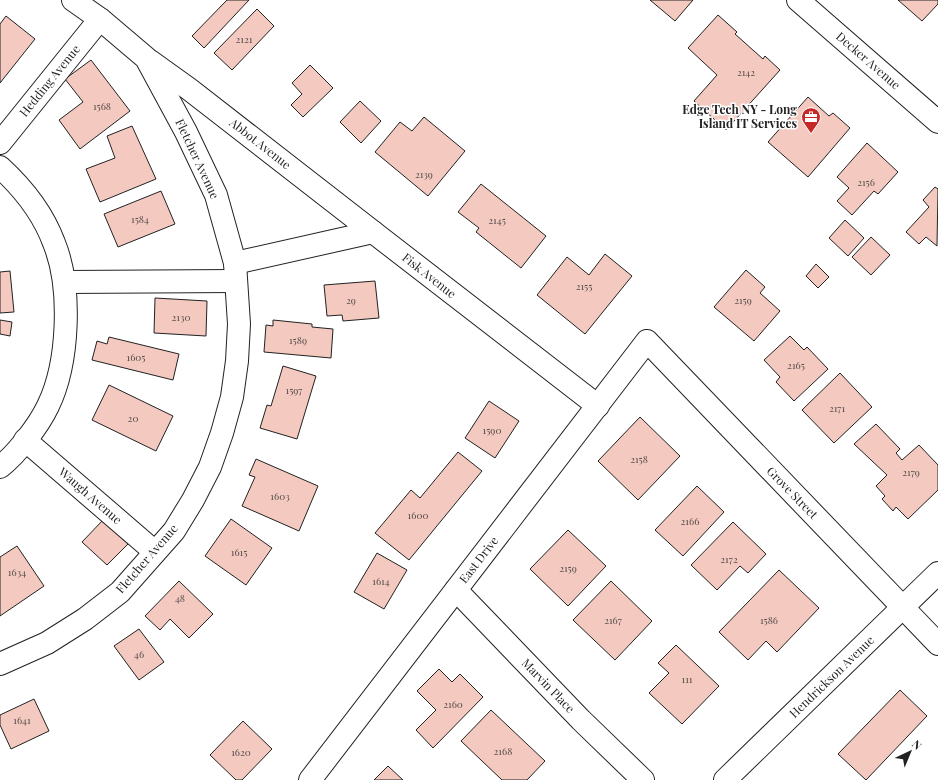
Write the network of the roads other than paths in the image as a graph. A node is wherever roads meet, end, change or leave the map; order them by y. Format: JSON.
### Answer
{"nodes":[{"id":1,"x":73,"y":0,"type":"edge"},
{"id":2,"x":798,"y":0,"type":"edge"},
{"id":3,"x":100,"y":19,"type":"junction"},
{"id":4,"x":146,"y":58,"type":"junction"},
{"id":5,"x":938,"y":122,"type":"edge"},
{"id":6,"x":0,"y":143,"type":"edge"},
{"id":7,"x":0,"y":167,"type":"edge"},
{"id":8,"x":373,"y":232,"type":"junction"},
{"id":9,"x":235,"y":272,"type":"junction"},
{"id":10,"x":65,"y":282,"type":"junction"},
{"id":11,"x":647,"y":341,"type":"joint"},
{"id":12,"x":598,"y":406,"type":"junction"},
{"id":13,"x":25,"y":440,"type":"junction"},
{"id":14,"x":0,"y":467,"type":"edge"},
{"id":15,"x":155,"y":552,"type":"junction"},
{"id":16,"x":938,"y":573,"type":"edge"},
{"id":17,"x":456,"y":590,"type":"junction"},
{"id":18,"x":903,"y":608,"type":"junction"},
{"id":19,"x":938,"y":644,"type":"edge"},
{"id":20,"x":0,"y":664,"type":"edge"},
{"id":21,"x":310,"y":780,"type":"edge"},
{"id":22,"x":643,"y":780,"type":"edge"},
{"id":23,"x":725,"y":780,"type":"edge"}],
"edges":[{"from":1,"to":3,"type":"street","name":"Fletcher Avenue"},
{"from":2,"to":5,"type":"street","name":"Decker Avenue"},
{"from":3,"to":4,"type":"street","name":"Fletcher Avenue"},
{"from":3,"to":6,"type":"street","name":"Hedding Avenue"},
{"from":4,"to":8,"type":"street","name":"Abbot Avenue"},
{"from":4,"to":9,"type":"street","name":"Fletcher Avenue"},
{"from":7,"to":10,"type":"street"},
{"from":8,"to":9,"type":"street"},
{"from":8,"to":12,"type":"street","name":"Fisk Avenue"},
{"from":9,"to":10,"type":"street"},
{"from":9,"to":15,"type":"street","name":"Fletcher Avenue"},
{"from":10,"to":13,"type":"street"},
{"from":11,"to":12,"type":"street","name":"East Drive"},
{"from":11,"to":18,"type":"street","name":"Grove Street"},
{"from":12,"to":17,"type":"street","name":"East Drive"},
{"from":13,"to":14,"type":"street"},
{"from":13,"to":15,"type":"street","name":"Waugh Avenue"},
{"from":15,"to":20,"type":"street","name":"Fletcher Avenue"},
{"from":16,"to":18,"type":"street","name":"Hendrickson Avenue"},
{"from":17,"to":21,"type":"street","name":"East Drive"},
{"from":17,"to":22,"type":"street","name":"Marvin Place"},
{"from":18,"to":19,"type":"street","name":"Grove Street"},
{"from":18,"to":23,"type":"street","name":"Hendrickson Avenue"}]}
